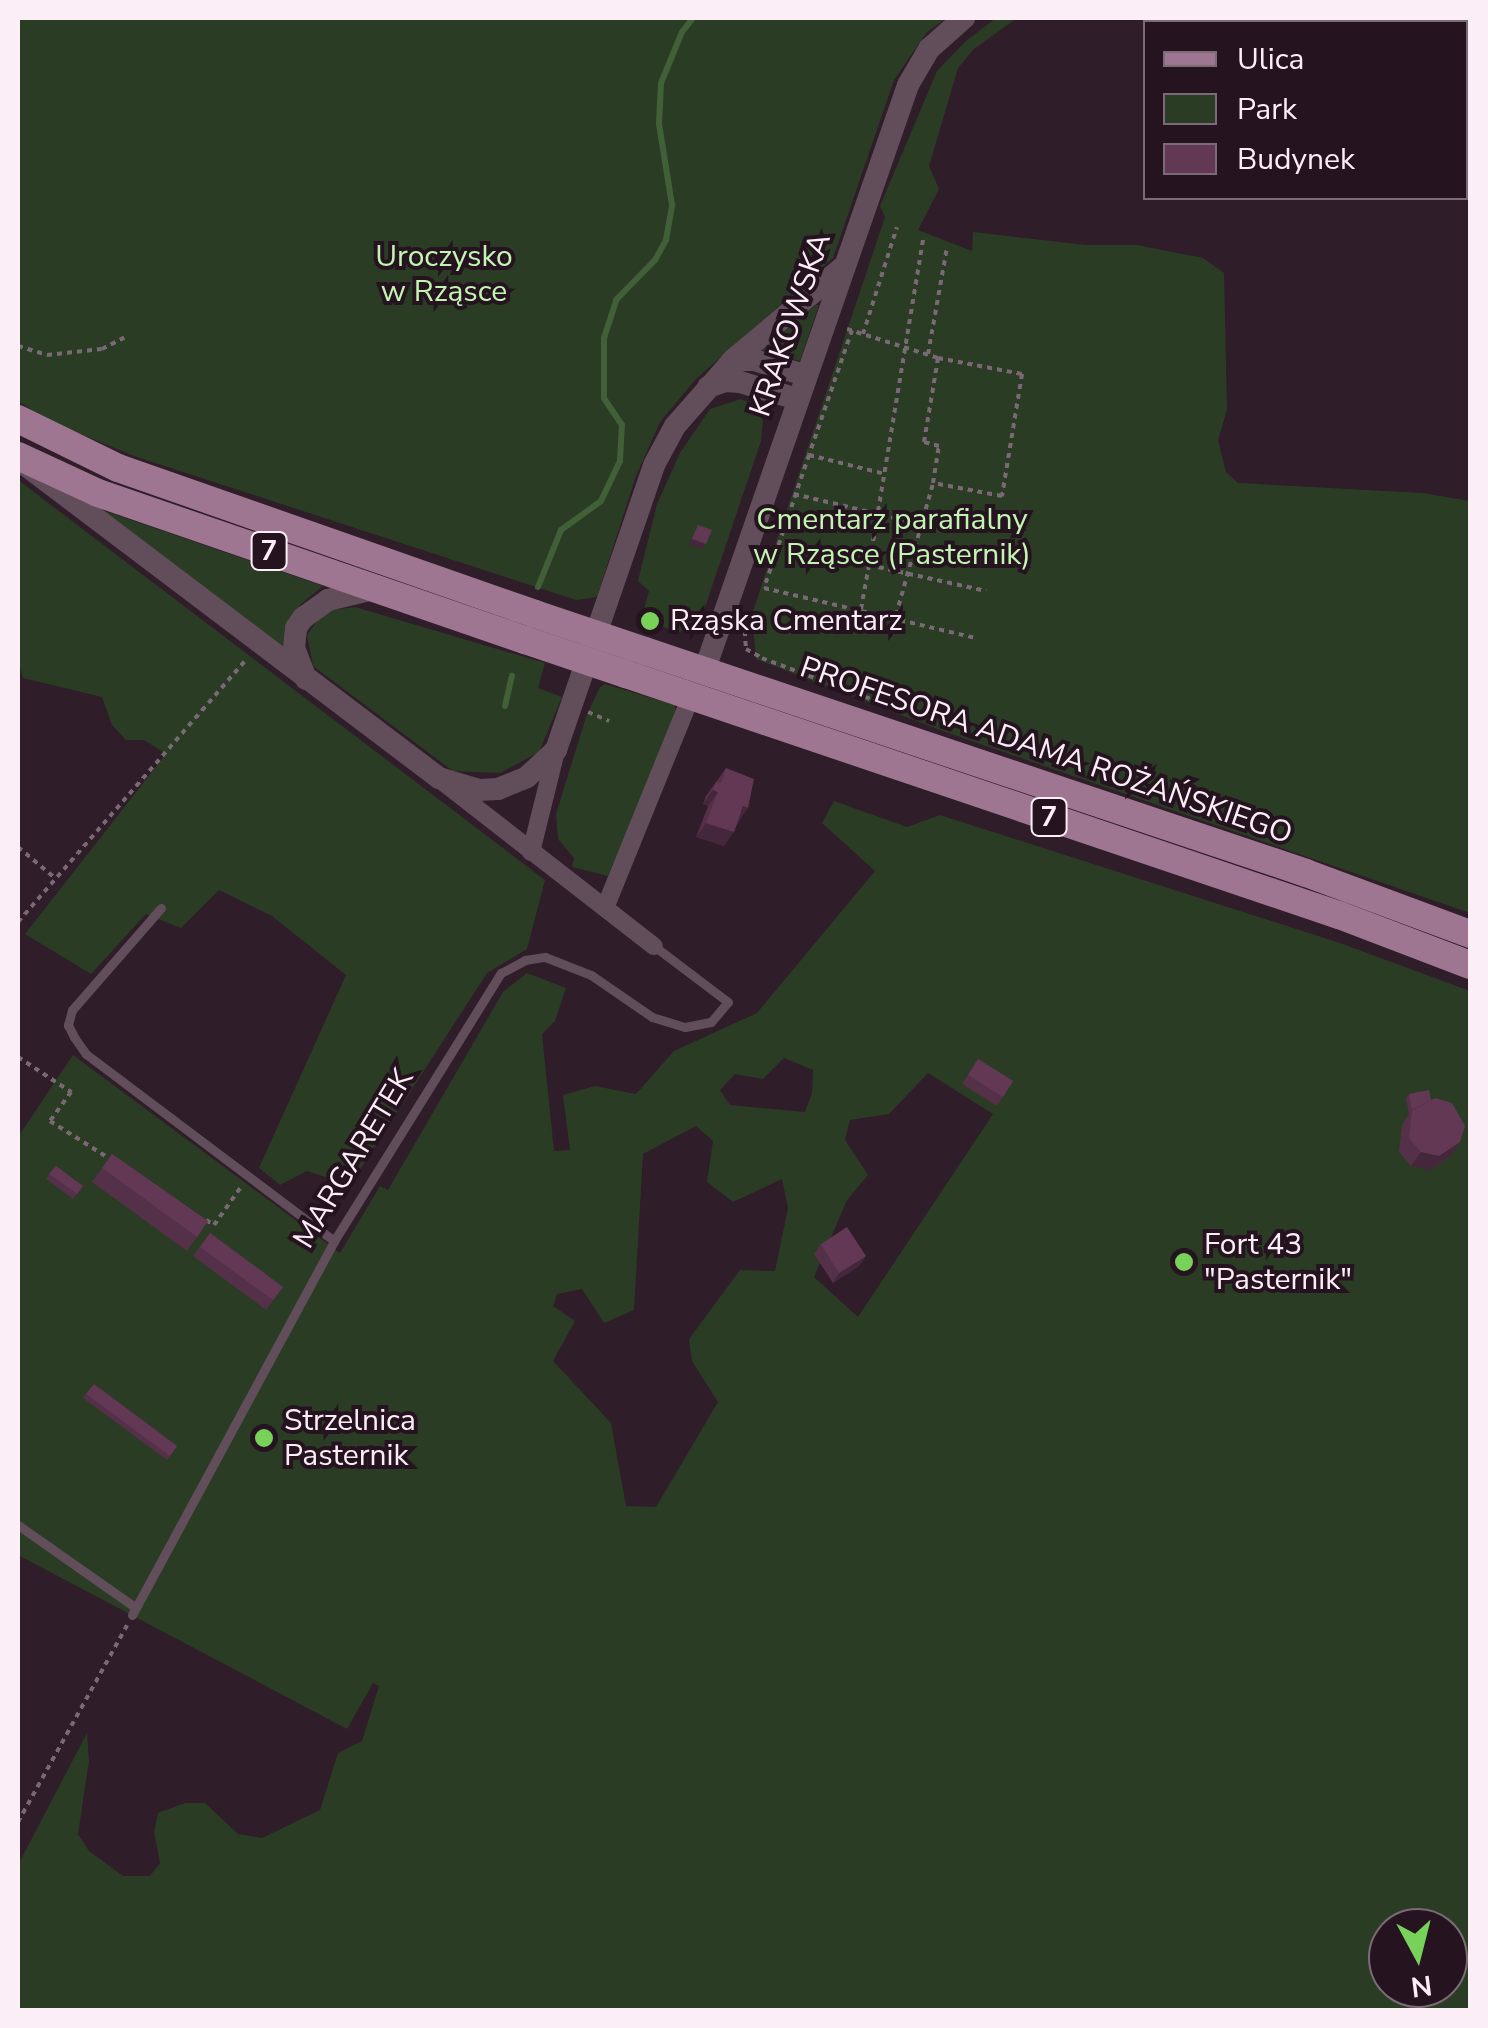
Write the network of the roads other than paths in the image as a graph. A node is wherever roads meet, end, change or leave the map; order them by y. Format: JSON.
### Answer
{"nodes":[{"id":1,"x":964,"y":18,"type":"edge"},
{"id":2,"x":842,"y":268,"type":"junction"},
{"id":3,"x":733,"y":360,"type":"junction"},
{"id":4,"x":804,"y":375,"type":"junction"},
{"id":5,"x":705,"y":389,"type":"junction"},
{"id":6,"x":797,"y":398,"type":"junction"},
{"id":7,"x":18,"y":419,"type":"edge"},
{"id":8,"x":18,"y":457,"type":"edge"},
{"id":9,"x":380,"y":587,"type":"junction"},
{"id":10,"x":530,"y":627,"type":"junction"},
{"id":11,"x":705,"y":669,"type":"junction"},
{"id":12,"x":307,"y":682,"type":"junction"},
{"id":13,"x":691,"y":696,"type":"junction"},
{"id":14,"x":556,"y":750,"type":"junction"},
{"id":15,"x":439,"y":778,"type":"junction"},
{"id":16,"x":531,"y":852,"type":"junction"},
{"id":17,"x":162,"y":908,"type":"dead end"},
{"id":18,"x":605,"y":908,"type":"junction"},
{"id":19,"x":1470,"y":934,"type":"edge"},
{"id":20,"x":654,"y":946,"type":"joint"},
{"id":21,"x":1470,"y":965,"type":"edge"},
{"id":22,"x":334,"y":1242,"type":"junction"},
{"id":23,"x":18,"y":1525,"type":"edge"}],
"edges":[{"from":1,"to":2,"type":"street","name":"KRAKOWSKA"},
{"from":2,"to":3,"type":"street"},
{"from":2,"to":4,"type":"street","name":"KRAKOWSKA"},
{"from":3,"to":4,"type":"street"},
{"from":3,"to":5,"type":"street"},
{"from":4,"to":6,"type":"street","name":"KRAKOWSKA"},
{"from":5,"to":6,"type":"street"},
{"from":5,"to":14,"type":"street"},
{"from":6,"to":11,"type":"street","name":"KRAKOWSKA"},
{"from":7,"to":10,"type":"main road","name":"PROFESORA ADAMA ROŻAŃSKIEGO","number":"7"},
{"from":8,"to":9,"type":"main road","name":"PROFESORA ADAMA ROŻAŃSKIEGO","number":"7"},
{"from":8,"to":12,"type":"street"},
{"from":9,"to":10,"type":"main road","name":"PROFESORA ADAMA ROŻAŃSKIEGO","number":"7"},
{"from":9,"to":12,"type":"street"},
{"from":10,"to":11,"type":"main road","name":"PROFESORA ADAMA ROŻAŃSKIEGO","number":"7","bridge":true},
{"from":10,"to":13,"type":"main road","name":"PROFESORA ADAMA ROŻAŃSKIEGO","number":"7","bridge":true},
{"from":11,"to":19,"type":"main road","name":"PROFESORA ADAMA ROŻAŃSKIEGO","number":"7"},
{"from":12,"to":15,"type":"street"},
{"from":13,"to":18,"type":"street"},
{"from":13,"to":21,"type":"main road","name":"PROFESORA ADAMA ROŻAŃSKIEGO","number":"7"},
{"from":14,"to":15,"type":"street"},
{"from":14,"to":16,"type":"street"},
{"from":15,"to":16,"type":"street","name":"MARGARETEK"},
{"from":16,"to":18,"type":"street","name":"MARGARETEK"},
{"from":17,"to":22,"type":"lane"},
{"from":18,"to":20,"type":"street","name":"MARGARETEK"},
{"from":20,"to":22,"type":"lane","name":"MARGARETEK"},
{"from":22,"to":23,"type":"lane","name":"MARGARETEK"}]}
